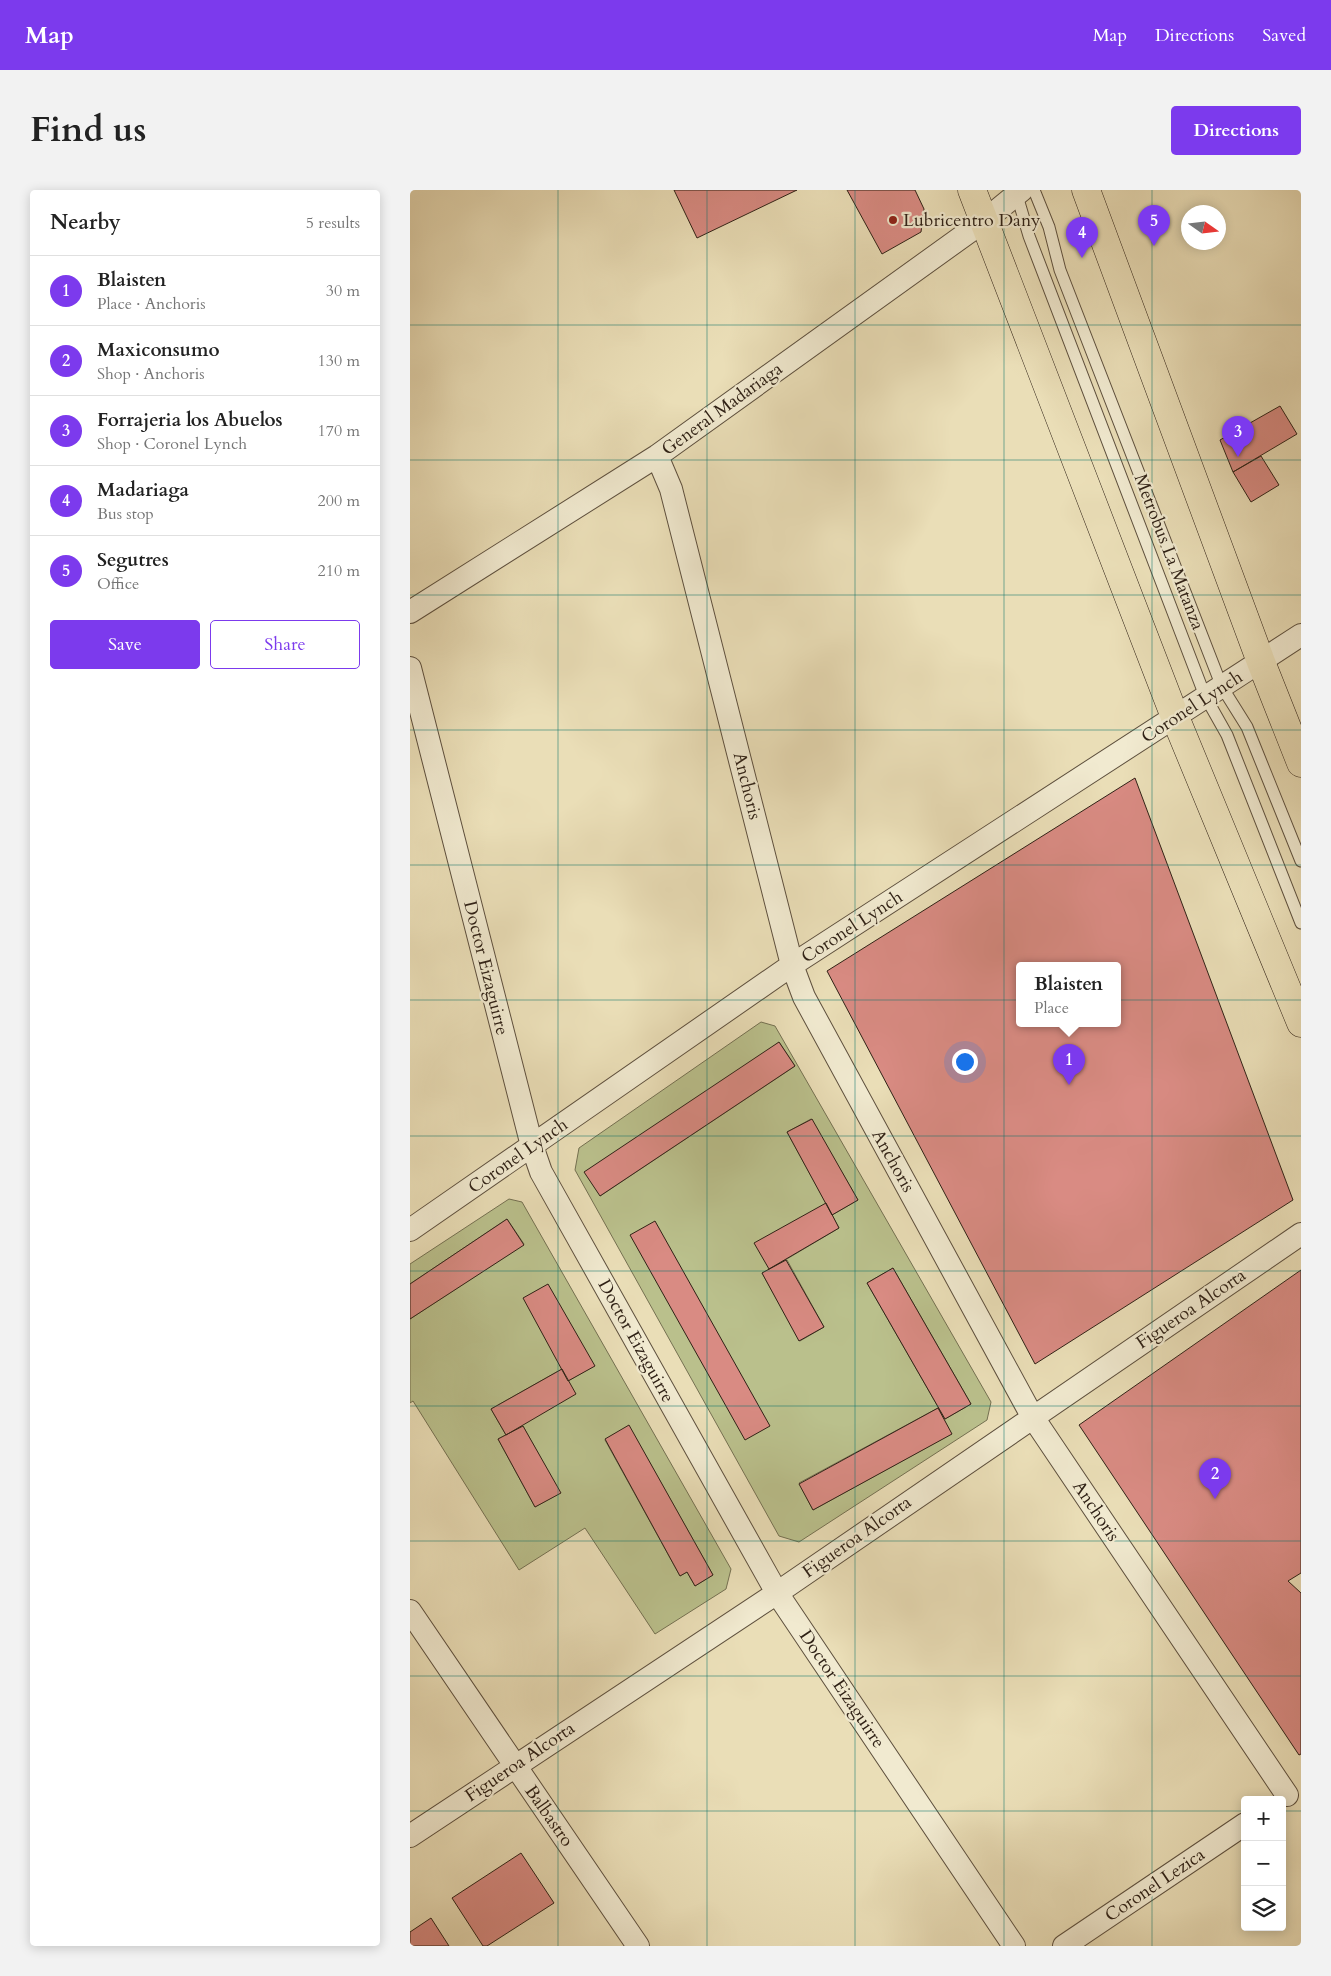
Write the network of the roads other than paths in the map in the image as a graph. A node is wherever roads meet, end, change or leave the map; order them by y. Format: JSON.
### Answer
{"nodes":[{"id":1,"x":972,"y":190,"type":"edge"},
{"id":2,"x":1086,"y":190,"type":"edge"},
{"id":3,"x":1022,"y":191,"type":"edge"},
{"id":4,"x":984,"y":221,"type":"junction"},
{"id":5,"x":657,"y":456,"type":"junction"},
{"id":6,"x":410,"y":612,"type":"edge"},
{"id":7,"x":1301,"y":635,"type":"edge"},
{"id":8,"x":1261,"y":662,"type":"junction"},
{"id":9,"x":410,"y":668,"type":"edge"},
{"id":10,"x":1214,"y":692,"type":"junction"},
{"id":11,"x":1175,"y":717,"type":"junction"},
{"id":12,"x":1301,"y":763,"type":"edge"},
{"id":13,"x":1301,"y":862,"type":"edge"},
{"id":14,"x":1301,"y":923,"type":"edge"},
{"id":15,"x":792,"y":966,"type":"junction"},
{"id":16,"x":1301,"y":1023,"type":"edge"},
{"id":17,"x":532,"y":1146,"type":"junction"},
{"id":18,"x":410,"y":1230,"type":"edge"},
{"id":19,"x":1301,"y":1234,"type":"edge"},
{"id":20,"x":1032,"y":1416,"type":"junction"},
{"id":21,"x":776,"y":1593,"type":"junction"},
{"id":22,"x":410,"y":1611,"type":"edge"},
{"id":23,"x":514,"y":1766,"type":"junction"},
{"id":24,"x":1290,"y":1794,"type":"edge"},
{"id":25,"x":1241,"y":1827,"type":"edge"},
{"id":26,"x":410,"y":1836,"type":"edge"},
{"id":27,"x":638,"y":1946,"type":"edge"},
{"id":28,"x":1014,"y":1946,"type":"edge"},
{"id":29,"x":1064,"y":1946,"type":"edge"}],
"edges":[{"from":1,"to":4,"type":"highway"},
{"from":2,"to":8,"type":"highway"},
{"from":3,"to":4,"type":"street","name":"General Madariaga"},
{"from":3,"to":10,"type":"lane","name":"Metrobus La Matanza"},
{"from":3,"to":10,"type":"lane","name":"Metrobus La Matanza"},
{"from":4,"to":5,"type":"street","name":"General Madariaga"},
{"from":4,"to":11,"type":"highway"},
{"from":5,"to":6,"type":"street","name":"General Madariaga"},
{"from":5,"to":15,"type":"street","name":"Anchoris"},
{"from":7,"to":8,"type":"street","name":"Coronel Lynch"},
{"from":8,"to":10,"type":"street","name":"Coronel Lynch"},
{"from":8,"to":12,"type":"highway"},
{"from":9,"to":17,"type":"street","name":"Doctor Eizaguirre"},
{"from":10,"to":11,"type":"street","name":"Coronel Lynch"},
{"from":10,"to":13,"type":"lane","name":"Metrobus La Matanza"},
{"from":10,"to":14,"type":"lane","name":"Metrobus La Matanza"},
{"from":11,"to":15,"type":"street","name":"Coronel Lynch"},
{"from":11,"to":16,"type":"highway"},
{"from":15,"to":17,"type":"street","name":"Coronel Lynch"},
{"from":15,"to":20,"type":"street","name":"Anchoris"},
{"from":17,"to":18,"type":"street","name":"Coronel Lynch"},
{"from":17,"to":21,"type":"street","name":"Doctor Eizaguirre"},
{"from":19,"to":20,"type":"street","name":"Figueroa Alcorta"},
{"from":20,"to":21,"type":"street","name":"Figueroa Alcorta"},
{"from":20,"to":24,"type":"street","name":"Anchoris"},
{"from":21,"to":23,"type":"street","name":"Figueroa Alcorta"},
{"from":21,"to":28,"type":"street","name":"Doctor Eizaguirre"},
{"from":22,"to":23,"type":"street","name":"Balbastro"},
{"from":23,"to":26,"type":"street","name":"Figueroa Alcorta"},
{"from":23,"to":27,"type":"street","name":"Balbastro"},
{"from":25,"to":29,"type":"street","name":"Coronel Lezica"}]}
